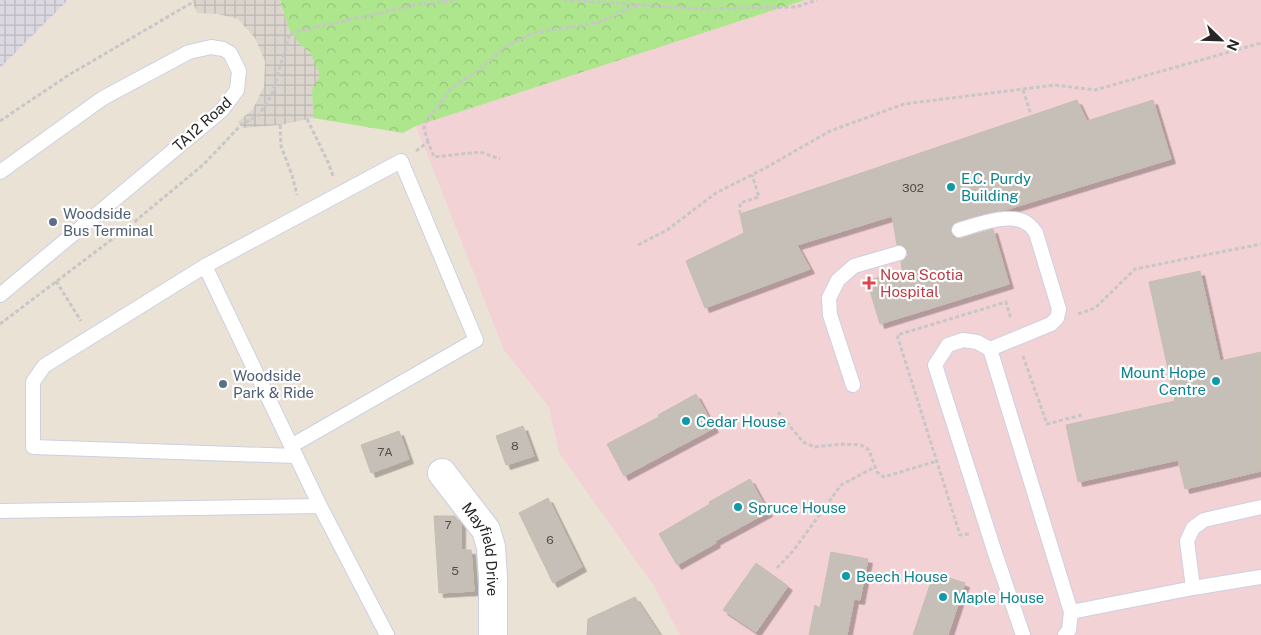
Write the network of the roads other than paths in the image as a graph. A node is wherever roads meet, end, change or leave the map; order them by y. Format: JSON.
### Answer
{"nodes":[{"id":1,"x":0,"y":172,"type":"edge"},
{"id":2,"x":958,"y":230,"type":"dead end"},
{"id":3,"x":899,"y":253,"type":"dead end"},
{"id":4,"x":205,"y":266,"type":"junction"},
{"id":5,"x":0,"y":295,"type":"edge"},
{"id":6,"x":990,"y":349,"type":"junction"},
{"id":7,"x":853,"y":385,"type":"dead end"},
{"id":8,"x":293,"y":451,"type":"junction"},
{"id":9,"x":442,"y":473,"type":"dead end"},
{"id":10,"x":320,"y":506,"type":"junction"},
{"id":11,"x":1261,"y":508,"type":"edge"},
{"id":12,"x":0,"y":511,"type":"edge"},
{"id":13,"x":1261,"y":577,"type":"edge"},
{"id":14,"x":1193,"y":588,"type":"junction"},
{"id":15,"x":1071,"y":612,"type":"junction"},
{"id":16,"x":387,"y":635,"type":"edge"},
{"id":17,"x":493,"y":635,"type":"edge"},
{"id":18,"x":1023,"y":635,"type":"edge"},
{"id":19,"x":1065,"y":635,"type":"edge"}],
"edges":[{"from":1,"to":5,"type":"lane","name":"TA12 Road"},
{"from":2,"to":6,"type":"lane"},
{"from":3,"to":7,"type":"lane"},
{"from":4,"to":8,"type":"lane"},
{"from":4,"to":8,"type":"lane"},
{"from":4,"to":8,"type":"lane"},
{"from":6,"to":15,"type":"lane"},
{"from":6,"to":18,"type":"lane"},
{"from":8,"to":10,"type":"lane"},
{"from":9,"to":17,"type":"street","name":"Mayfield Drive"},
{"from":10,"to":12,"type":"lane"},
{"from":10,"to":16,"type":"lane"},
{"from":11,"to":14,"type":"lane"},
{"from":13,"to":14,"type":"lane"},
{"from":14,"to":15,"type":"lane"},
{"from":15,"to":19,"type":"lane"}]}
